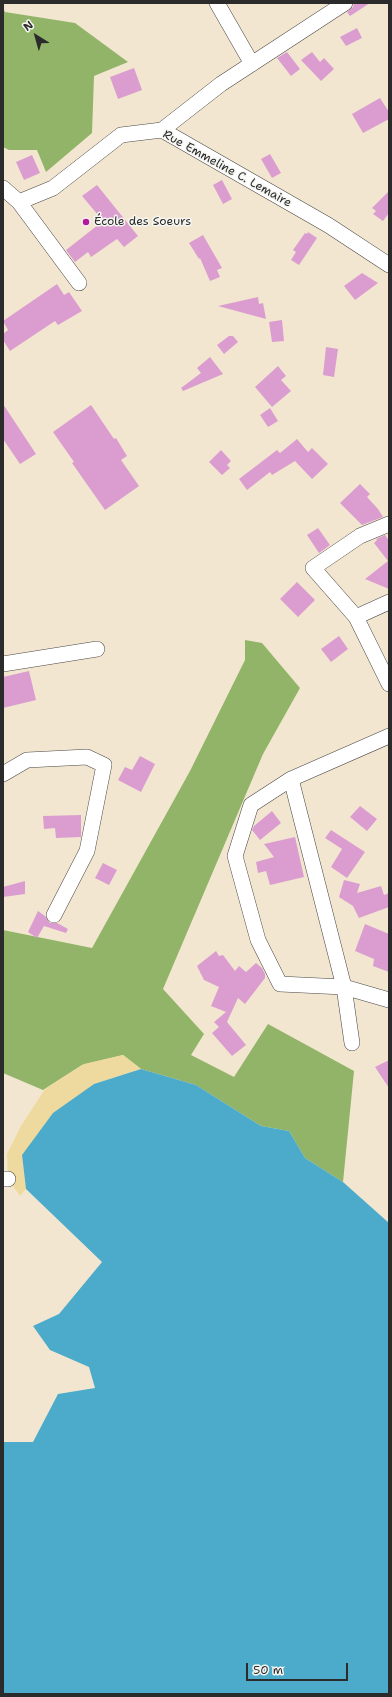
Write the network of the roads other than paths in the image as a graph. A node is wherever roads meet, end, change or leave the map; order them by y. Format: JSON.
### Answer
{"nodes":[{"id":1,"x":217,"y":3,"type":"edge"},
{"id":2,"x":345,"y":3,"type":"edge"},
{"id":3,"x":252,"y":64,"type":"junction"},
{"id":4,"x":162,"y":130,"type":"junction"},
{"id":5,"x":3,"y":188,"type":"edge"},
{"id":6,"x":19,"y":202,"type":"junction"},
{"id":7,"x":389,"y":265,"type":"edge"},
{"id":8,"x":79,"y":283,"type":"dead end"},
{"id":9,"x":389,"y":524,"type":"edge"},
{"id":10,"x":389,"y":602,"type":"edge"},
{"id":11,"x":356,"y":617,"type":"junction"},
{"id":12,"x":97,"y":649,"type":"dead end"},
{"id":13,"x":3,"y":664,"type":"edge"},
{"id":14,"x":389,"y":684,"type":"edge"},
{"id":15,"x":389,"y":736,"type":"edge"},
{"id":16,"x":3,"y":774,"type":"edge"},
{"id":17,"x":291,"y":779,"type":"junction"},
{"id":18,"x":54,"y":915,"type":"dead end"},
{"id":19,"x":344,"y":987,"type":"junction"},
{"id":20,"x":389,"y":1000,"type":"edge"},
{"id":21,"x":352,"y":1043,"type":"dead end"}],
"edges":[{"from":1,"to":3,"type":"street"},
{"from":2,"to":3,"type":"street"},
{"from":3,"to":4,"type":"street"},
{"from":4,"to":6,"type":"street","name":"Rue Emmeline C. Lemaire"},
{"from":4,"to":7,"type":"street","name":"Rue Emmeline C. Lemaire"},
{"from":5,"to":6,"type":"street"},
{"from":6,"to":8,"type":"street"},
{"from":9,"to":11,"type":"street"},
{"from":10,"to":11,"type":"street"},
{"from":11,"to":14,"type":"street"},
{"from":12,"to":13,"type":"street"},
{"from":15,"to":17,"type":"street"},
{"from":16,"to":18,"type":"street"},
{"from":17,"to":19,"type":"street"},
{"from":17,"to":19,"type":"street"},
{"from":19,"to":20,"type":"street"},
{"from":19,"to":21,"type":"street"}]}
